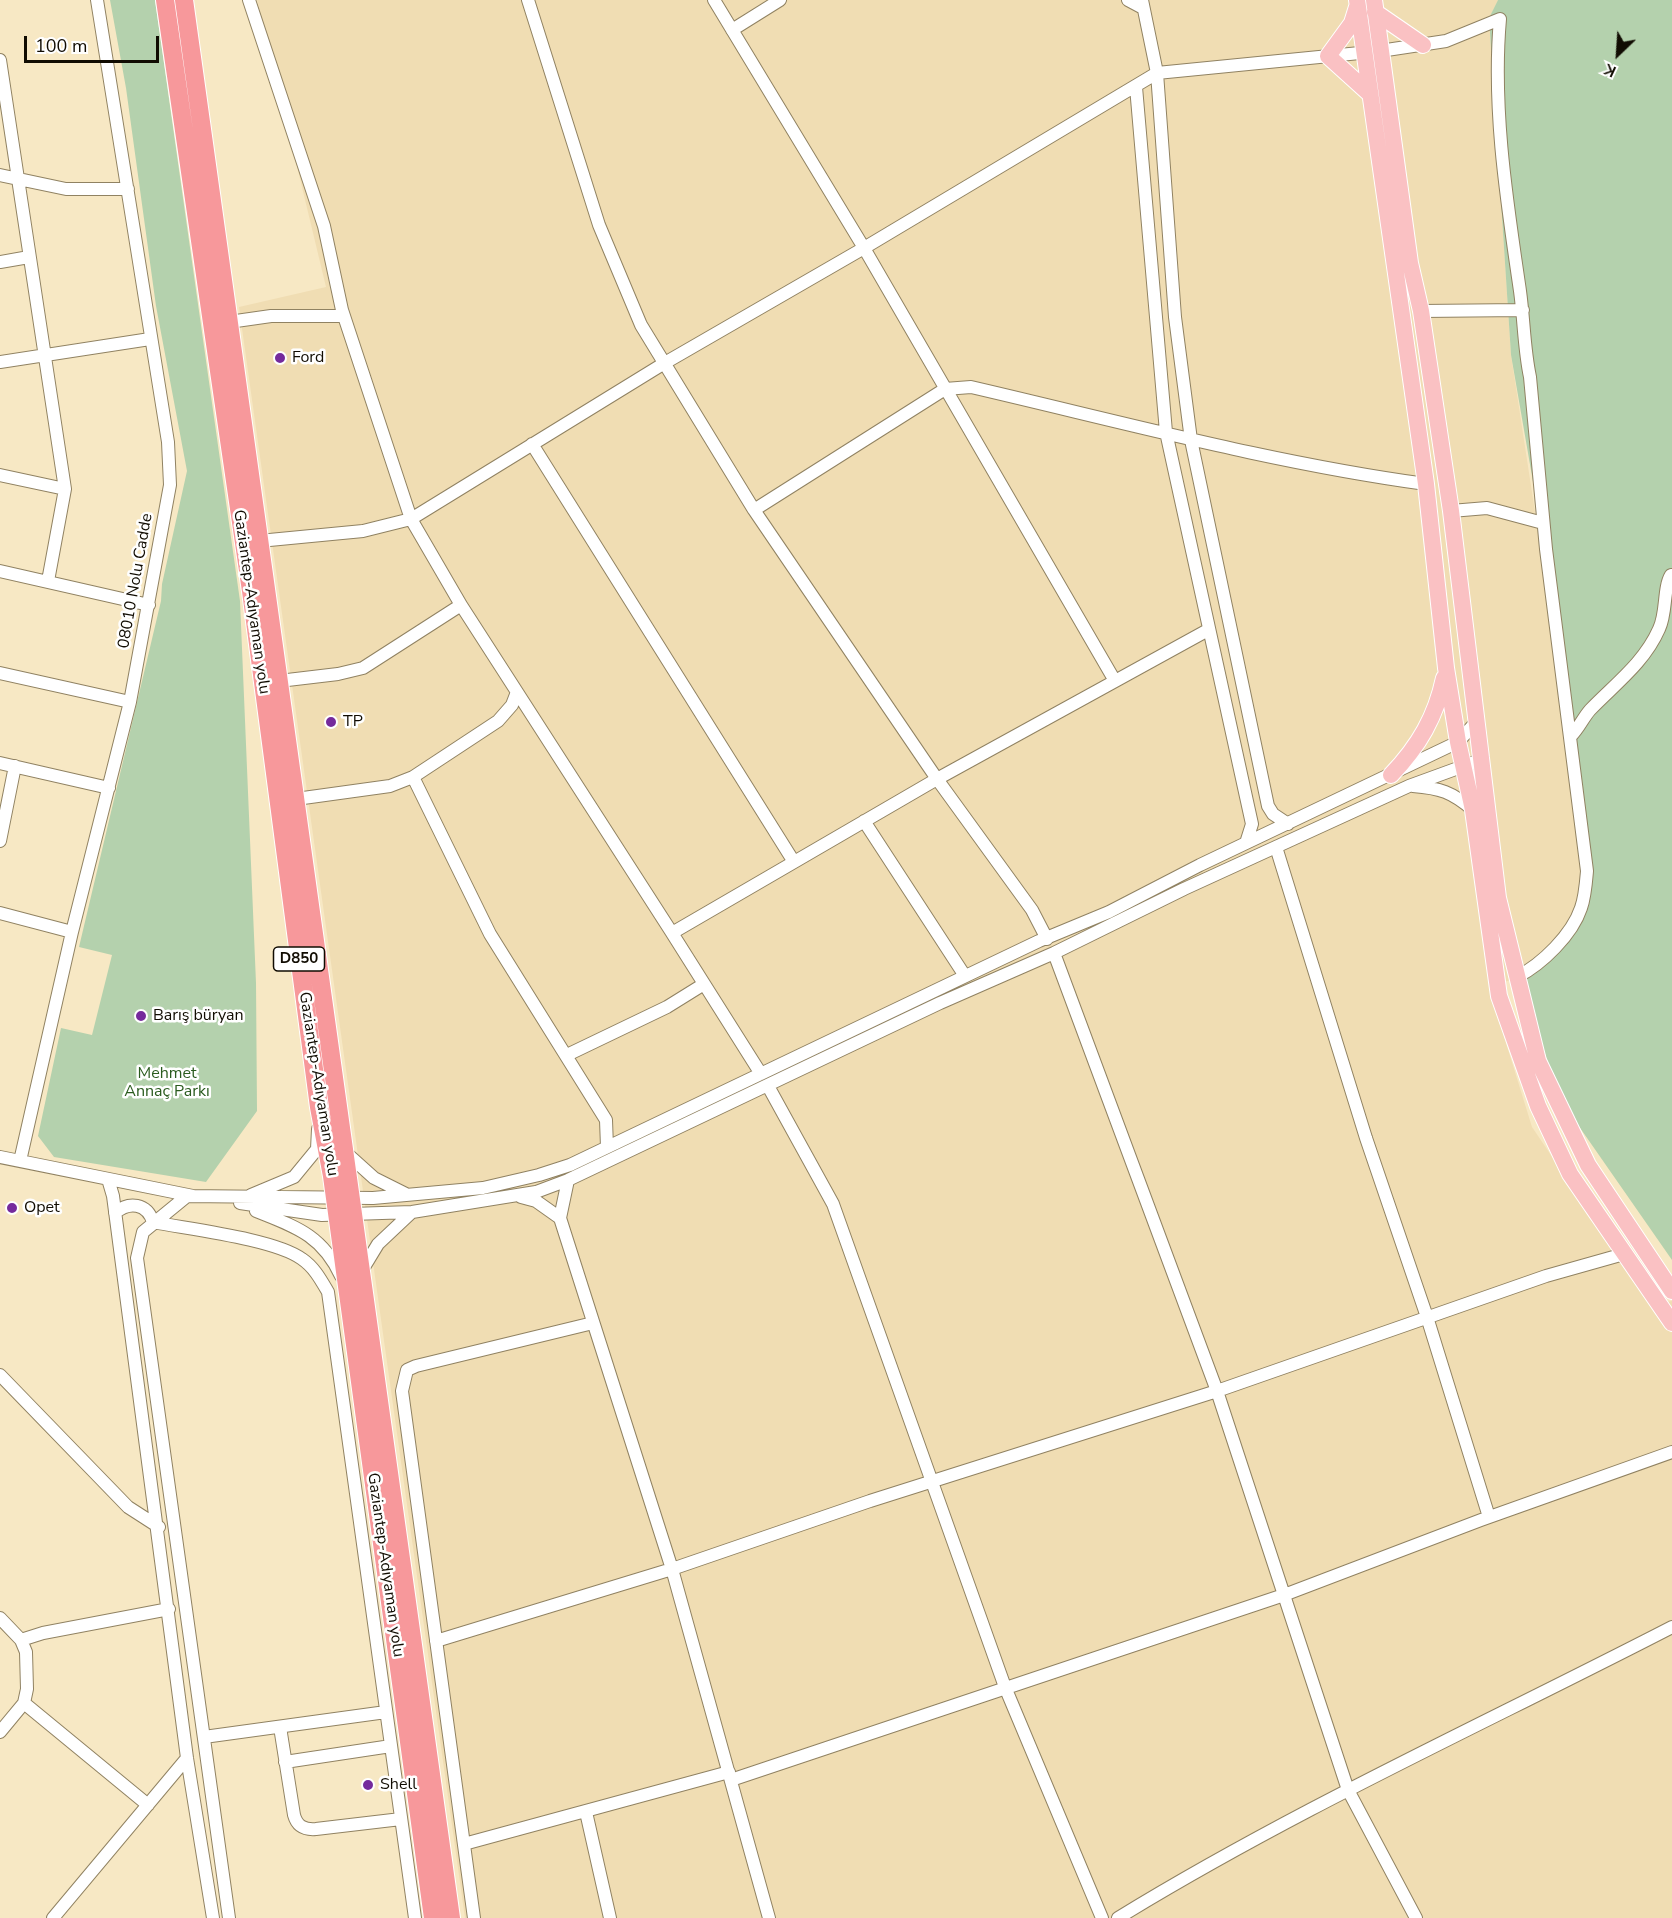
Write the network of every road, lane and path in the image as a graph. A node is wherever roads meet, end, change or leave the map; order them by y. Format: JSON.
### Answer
{"nodes":[{"id":1,"x":97,"y":0,"type":"edge"},
{"id":2,"x":165,"y":0,"type":"edge"},
{"id":3,"x":184,"y":0,"type":"edge"},
{"id":4,"x":249,"y":0,"type":"edge"},
{"id":5,"x":528,"y":0,"type":"edge"},
{"id":6,"x":714,"y":0,"type":"edge"},
{"id":7,"x":780,"y":0,"type":"edge"},
{"id":8,"x":1128,"y":0,"type":"edge"},
{"id":9,"x":1142,"y":4,"type":"edge"},
{"id":10,"x":1366,"y":4,"type":"edge"},
{"id":11,"x":732,"y":30,"type":"junction"},
{"id":12,"x":1423,"y":45,"type":"junction"},
{"id":13,"x":1372,"y":52,"type":"junction"},
{"id":14,"x":1328,"y":56,"type":"junction"},
{"id":15,"x":0,"y":60,"type":"edge"},
{"id":16,"x":1157,"y":73,"type":"junction"},
{"id":17,"x":1136,"y":87,"type":"junction"},
{"id":18,"x":1370,"y":94,"type":"junction"},
{"id":19,"x":0,"y":176,"type":"edge"},
{"id":20,"x":17,"y":179,"type":"junction"},
{"id":21,"x":128,"y":189,"type":"junction"},
{"id":22,"x":864,"y":248,"type":"junction"},
{"id":23,"x":29,"y":257,"type":"junction"},
{"id":24,"x":0,"y":262,"type":"edge"},
{"id":25,"x":1523,"y":310,"type":"junction"},
{"id":26,"x":1421,"y":311,"type":"junction"},
{"id":27,"x":344,"y":316,"type":"junction"},
{"id":28,"x":229,"y":322,"type":"junction"},
{"id":29,"x":150,"y":339,"type":"junction"},
{"id":30,"x":46,"y":353,"type":"junction"},
{"id":31,"x":0,"y":362,"type":"edge"},
{"id":32,"x":663,"y":364,"type":"junction"},
{"id":33,"x":945,"y":389,"type":"junction"},
{"id":34,"x":1166,"y":432,"type":"junction"},
{"id":35,"x":1191,"y":440,"type":"junction"},
{"id":36,"x":532,"y":444,"type":"junction"},
{"id":37,"x":0,"y":475,"type":"edge"},
{"id":38,"x":1426,"y":484,"type":"junction"},
{"id":39,"x":65,"y":489,"type":"junction"},
{"id":40,"x":754,"y":510,"type":"junction"},
{"id":41,"x":1451,"y":510,"type":"junction"},
{"id":42,"x":411,"y":519,"type":"junction"},
{"id":43,"x":1543,"y":523,"type":"junction"},
{"id":44,"x":260,"y":541,"type":"junction"},
{"id":45,"x":0,"y":571,"type":"edge"},
{"id":46,"x":1671,"y":575,"type":"edge"},
{"id":47,"x":48,"y":581,"type":"junction"},
{"id":48,"x":149,"y":605,"type":"junction"},
{"id":49,"x":461,"y":605,"type":"junction"},
{"id":50,"x":1208,"y":630,"type":"junction"},
{"id":51,"x":1446,"y":668,"type":"junction"},
{"id":52,"x":0,"y":673,"type":"edge"},
{"id":53,"x":279,"y":681,"type":"junction"},
{"id":54,"x":1115,"y":681,"type":"junction"},
{"id":55,"x":517,"y":692,"type":"junction"},
{"id":56,"x":130,"y":702,"type":"junction"},
{"id":57,"x":1477,"y":721,"type":"junction"},
{"id":58,"x":1571,"y":736,"type":"junction"},
{"id":59,"x":1458,"y":742,"type":"junction"},
{"id":60,"x":1482,"y":759,"type":"junction"},
{"id":61,"x":0,"y":763,"type":"edge"},
{"id":62,"x":1465,"y":763,"type":"junction"},
{"id":63,"x":15,"y":766,"type":"junction"},
{"id":64,"x":1391,"y":775,"type":"junction"},
{"id":65,"x":413,"y":777,"type":"junction"},
{"id":66,"x":937,"y":779,"type":"junction"},
{"id":67,"x":1409,"y":786,"type":"junction"},
{"id":68,"x":109,"y":788,"type":"junction"},
{"id":69,"x":296,"y":799,"type":"junction"},
{"id":70,"x":1473,"y":810,"type":"junction"},
{"id":71,"x":864,"y":821,"type":"junction"},
{"id":72,"x":1288,"y":824,"type":"junction"},
{"id":73,"x":0,"y":841,"type":"edge"},
{"id":74,"x":1246,"y":843,"type":"junction"},
{"id":75,"x":1276,"y":847,"type":"junction"},
{"id":76,"x":794,"y":862,"type":"junction"},
{"id":77,"x":0,"y":913,"type":"edge"},
{"id":78,"x":72,"y":932,"type":"junction"},
{"id":79,"x":672,"y":933,"type":"junction"},
{"id":80,"x":1047,"y":939,"type":"junction"},
{"id":81,"x":1054,"y":953,"type":"junction"},
{"id":82,"x":965,"y":976,"type":"junction"},
{"id":83,"x":1517,"y":977,"type":"junction"},
{"id":84,"x":705,"y":984,"type":"junction"},
{"id":85,"x":567,"y":1054,"type":"junction"},
{"id":86,"x":761,"y":1074,"type":"junction"},
{"id":87,"x":768,"y":1086,"type":"junction"},
{"id":88,"x":319,"y":1107,"type":"junction"},
{"id":89,"x":607,"y":1147,"type":"junction"},
{"id":90,"x":344,"y":1151,"type":"junction"},
{"id":91,"x":0,"y":1156,"type":"edge"},
{"id":92,"x":20,"y":1161,"type":"junction"},
{"id":93,"x":108,"y":1179,"type":"junction"},
{"id":94,"x":568,"y":1180,"type":"junction"},
{"id":95,"x":407,"y":1194,"type":"junction"},
{"id":96,"x":187,"y":1196,"type":"junction"},
{"id":97,"x":517,"y":1196,"type":"junction"},
{"id":98,"x":241,"y":1200,"type":"junction"},
{"id":99,"x":343,"y":1206,"type":"junction"},
{"id":100,"x":412,"y":1212,"type":"junction"},
{"id":101,"x":115,"y":1213,"type":"junction"},
{"id":102,"x":561,"y":1218,"type":"junction"},
{"id":103,"x":153,"y":1222,"type":"junction"},
{"id":104,"x":1624,"y":1254,"type":"junction"},
{"id":105,"x":362,"y":1272,"type":"junction"},
{"id":106,"x":347,"y":1290,"type":"junction"},
{"id":107,"x":1672,"y":1291,"type":"edge"},
{"id":108,"x":1427,"y":1317,"type":"junction"},
{"id":109,"x":593,"y":1323,"type":"junction"},
{"id":110,"x":1672,"y":1323,"type":"edge"},
{"id":111,"x":0,"y":1375,"type":"edge"},
{"id":112,"x":1217,"y":1391,"type":"junction"},
{"id":113,"x":1672,"y":1452,"type":"edge"},
{"id":114,"x":932,"y":1482,"type":"junction"},
{"id":115,"x":1489,"y":1517,"type":"junction"},
{"id":116,"x":159,"y":1527,"type":"junction"},
{"id":117,"x":672,"y":1569,"type":"junction"},
{"id":118,"x":1284,"y":1595,"type":"junction"},
{"id":119,"x":169,"y":1609,"type":"junction"},
{"id":120,"x":0,"y":1618,"type":"edge"},
{"id":121,"x":1672,"y":1627,"type":"edge"},
{"id":122,"x":21,"y":1640,"type":"junction"},
{"id":123,"x":436,"y":1641,"type":"junction"},
{"id":124,"x":1005,"y":1687,"type":"junction"},
{"id":125,"x":24,"y":1703,"type":"junction"},
{"id":126,"x":386,"y":1712,"type":"junction"},
{"id":127,"x":280,"y":1727,"type":"junction"},
{"id":128,"x":0,"y":1732,"type":"edge"},
{"id":129,"x":204,"y":1737,"type":"junction"},
{"id":130,"x":391,"y":1746,"type":"junction"},
{"id":131,"x":188,"y":1758,"type":"junction"},
{"id":132,"x":285,"y":1762,"type":"junction"},
{"id":133,"x":730,"y":1776,"type":"junction"},
{"id":134,"x":1348,"y":1790,"type":"junction"},
{"id":135,"x":148,"y":1805,"type":"junction"},
{"id":136,"x":586,"y":1812,"type":"junction"},
{"id":137,"x":401,"y":1819,"type":"junction"},
{"id":138,"x":464,"y":1844,"type":"junction"},
{"id":139,"x":52,"y":1918,"type":"edge"},
{"id":140,"x":213,"y":1918,"type":"edge"},
{"id":141,"x":229,"y":1918,"type":"edge"},
{"id":142,"x":415,"y":1918,"type":"edge"},
{"id":143,"x":433,"y":1918,"type":"edge"},
{"id":144,"x":451,"y":1918,"type":"edge"},
{"id":145,"x":474,"y":1918,"type":"edge"},
{"id":146,"x":610,"y":1918,"type":"edge"},
{"id":147,"x":769,"y":1918,"type":"edge"},
{"id":148,"x":1102,"y":1918,"type":"edge"},
{"id":149,"x":1118,"y":1918,"type":"edge"},
{"id":150,"x":1416,"y":1918,"type":"edge"}],
"edges":[{"from":1,"to":21,"type":"street","name":"08010 Nolu Cadde"},
{"from":2,"to":88,"type":"highway","name":"Gaziantep-Adıyaman yolu","number":"D850"},
{"from":3,"to":28,"type":"highway","name":"Gaziantep-Adıyaman yolu","number":"D850"},
{"from":4,"to":27,"type":"street"},
{"from":5,"to":32,"type":"street"},
{"from":6,"to":11,"type":"street"},
{"from":7,"to":11,"type":"street"},
{"from":8,"to":9,"type":"street"},
{"from":9,"to":16,"type":"street"},
{"from":10,"to":12,"type":"main road"},
{"from":10,"to":13,"type":"main road"},
{"from":10,"to":14,"type":"main road"},
{"from":11,"to":22,"type":"street"},
{"from":12,"to":13,"type":"street"},
{"from":12,"to":25,"type":"street"},
{"from":13,"to":14,"type":"street"},
{"from":13,"to":18,"type":"main road"},
{"from":13,"to":26,"type":"main road"},
{"from":14,"to":16,"type":"street"},
{"from":14,"to":18,"type":"main road"},
{"from":15,"to":20,"type":"street"},
{"from":16,"to":17,"type":"street"},
{"from":16,"to":35,"type":"street"},
{"from":17,"to":22,"type":"street"},
{"from":17,"to":34,"type":"street"},
{"from":18,"to":38,"type":"main road"},
{"from":19,"to":20,"type":"street"},
{"from":20,"to":21,"type":"street"},
{"from":20,"to":23,"type":"street"},
{"from":21,"to":29,"type":"street","name":"08010 Nolu Cadde"},
{"from":22,"to":32,"type":"street"},
{"from":22,"to":33,"type":"street"},
{"from":23,"to":24,"type":"street"},
{"from":23,"to":30,"type":"street"},
{"from":25,"to":26,"type":"street"},
{"from":25,"to":43,"type":"street"},
{"from":26,"to":41,"type":"main road"},
{"from":27,"to":28,"type":"street"},
{"from":27,"to":42,"type":"street"},
{"from":28,"to":44,"type":"highway","name":"Gaziantep-Adıyaman yolu","number":"D850"},
{"from":29,"to":30,"type":"street"},
{"from":29,"to":48,"type":"street","name":"08010 Nolu Cadde"},
{"from":30,"to":31,"type":"street"},
{"from":30,"to":39,"type":"street"},
{"from":32,"to":36,"type":"street"},
{"from":32,"to":40,"type":"street"},
{"from":33,"to":34,"type":"street"},
{"from":33,"to":40,"type":"street"},
{"from":33,"to":54,"type":"street"},
{"from":34,"to":35,"type":"street"},
{"from":34,"to":50,"type":"street"},
{"from":35,"to":38,"type":"street"},
{"from":35,"to":72,"type":"street"},
{"from":36,"to":42,"type":"street"},
{"from":36,"to":76,"type":"street"},
{"from":37,"to":39,"type":"street"},
{"from":38,"to":51,"type":"main road"},
{"from":39,"to":47,"type":"street"},
{"from":40,"to":66,"type":"street"},
{"from":41,"to":43,"type":"street"},
{"from":41,"to":57,"type":"main road"},
{"from":42,"to":44,"type":"street"},
{"from":42,"to":49,"type":"street"},
{"from":43,"to":58,"type":"street"},
{"from":44,"to":53,"type":"highway","name":"Gaziantep-Adıyaman yolu","number":"D850"},
{"from":45,"to":47,"type":"street"},
{"from":46,"to":58,"type":"street"},
{"from":47,"to":48,"type":"street"},
{"from":48,"to":56,"type":"street","name":"08010 Nolu Cadde"},
{"from":49,"to":53,"type":"street"},
{"from":49,"to":55,"type":"street"},
{"from":50,"to":54,"type":"street"},
{"from":50,"to":74,"type":"street"},
{"from":51,"to":59,"type":"main road"},
{"from":51,"to":64,"type":"main road"},
{"from":52,"to":56,"type":"street"},
{"from":53,"to":69,"type":"highway","name":"Gaziantep-Adıyaman yolu","number":"D850"},
{"from":54,"to":66,"type":"street"},
{"from":55,"to":65,"type":"street"},
{"from":55,"to":79,"type":"street"},
{"from":56,"to":68,"type":"street","name":"08010 Nolu Cadde"},
{"from":57,"to":59,"type":"street"},
{"from":57,"to":60,"type":"main road"},
{"from":58,"to":83,"type":"street"},
{"from":59,"to":62,"type":"main road"},
{"from":59,"to":64,"type":"street"},
{"from":60,"to":62,"type":"street"},
{"from":60,"to":83,"type":"main road"},
{"from":61,"to":63,"type":"street"},
{"from":62,"to":67,"type":"street"},
{"from":62,"to":70,"type":"main road"},
{"from":63,"to":68,"type":"street"},
{"from":63,"to":73,"type":"street"},
{"from":64,"to":72,"type":"street"},
{"from":65,"to":69,"type":"street"},
{"from":65,"to":85,"type":"street"},
{"from":66,"to":71,"type":"street"},
{"from":66,"to":80,"type":"street"},
{"from":67,"to":70,"type":"street"},
{"from":67,"to":75,"type":"street"},
{"from":68,"to":78,"type":"street","name":"08010 Nolu Cadde"},
{"from":69,"to":90,"type":"highway","name":"Gaziantep-Adıyaman yolu","number":"D850"},
{"from":70,"to":104,"type":"main road"},
{"from":71,"to":76,"type":"street"},
{"from":71,"to":82,"type":"street"},
{"from":72,"to":74,"type":"street"},
{"from":74,"to":80,"type":"street"},
{"from":75,"to":81,"type":"street"},
{"from":75,"to":108,"type":"street"},
{"from":76,"to":79,"type":"street"},
{"from":77,"to":78,"type":"street"},
{"from":78,"to":92,"type":"street","name":"08010 Nolu Cadde"},
{"from":79,"to":84,"type":"street"},
{"from":80,"to":82,"type":"street"},
{"from":81,"to":87,"type":"street"},
{"from":81,"to":112,"type":"street"},
{"from":82,"to":86,"type":"street"},
{"from":83,"to":107,"type":"main road"},
{"from":84,"to":85,"type":"street"},
{"from":84,"to":86,"type":"street"},
{"from":85,"to":89,"type":"street"},
{"from":86,"to":89,"type":"street"},
{"from":87,"to":94,"type":"street"},
{"from":87,"to":114,"type":"street"},
{"from":88,"to":98,"type":"street"},
{"from":88,"to":99,"type":"highway","name":"Gaziantep-Adıyaman yolu","number":"D850"},
{"from":89,"to":95,"type":"street"},
{"from":90,"to":95,"type":"street"},
{"from":90,"to":99,"type":"highway","name":"Gaziantep-Adıyaman yolu","number":"D850"},
{"from":91,"to":92,"type":"street"},
{"from":92,"to":93,"type":"street"},
{"from":93,"to":96,"type":"street"},
{"from":93,"to":101,"type":"street"},
{"from":94,"to":97,"type":"street"},
{"from":94,"to":102,"type":"street"},
{"from":95,"to":99,"type":"street"},
{"from":96,"to":98,"type":"street"},
{"from":96,"to":103,"type":"street"},
{"from":97,"to":100,"type":"street"},
{"from":97,"to":102,"type":"street"},
{"from":98,"to":99,"type":"street"},
{"from":98,"to":106,"type":"street"},
{"from":99,"to":100,"type":"street"},
{"from":99,"to":105,"type":"highway","name":"Gaziantep-Adıyaman yolu","number":"D850"},
{"from":99,"to":106,"type":"highway","name":"Gaziantep-Adıyaman yolu","number":"D850"},
{"from":100,"to":105,"type":"street"},
{"from":101,"to":103,"type":"street"},
{"from":101,"to":116,"type":"street"},
{"from":102,"to":109,"type":"street"},
{"from":103,"to":126,"type":"street"},
{"from":103,"to":129,"type":"street"},
{"from":104,"to":108,"type":"street"},
{"from":104,"to":110,"type":"main road"},
{"from":105,"to":144,"type":"highway","name":"Gaziantep-Adıyaman yolu","number":"D850"},
{"from":106,"to":143,"type":"highway","name":"Gaziantep-Adıyaman yolu","number":"D850"},
{"from":108,"to":112,"type":"street"},
{"from":108,"to":115,"type":"street"},
{"from":109,"to":117,"type":"street"},
{"from":109,"to":123,"type":"street"},
{"from":111,"to":116,"type":"street"},
{"from":112,"to":114,"type":"street"},
{"from":112,"to":118,"type":"street"},
{"from":113,"to":115,"type":"street"},
{"from":114,"to":117,"type":"street"},
{"from":114,"to":124,"type":"street"},
{"from":115,"to":118,"type":"street"},
{"from":116,"to":119,"type":"street"},
{"from":117,"to":123,"type":"street"},
{"from":117,"to":133,"type":"street"},
{"from":118,"to":124,"type":"street"},
{"from":118,"to":134,"type":"street"},
{"from":119,"to":122,"type":"street"},
{"from":119,"to":131,"type":"street"},
{"from":120,"to":122,"type":"street"},
{"from":121,"to":134,"type":"street"},
{"from":122,"to":125,"type":"street"},
{"from":123,"to":138,"type":"street"},
{"from":124,"to":133,"type":"street"},
{"from":124,"to":148,"type":"street"},
{"from":125,"to":128,"type":"street"},
{"from":125,"to":135,"type":"street"},
{"from":126,"to":127,"type":"street"},
{"from":126,"to":130,"type":"street"},
{"from":127,"to":129,"type":"street"},
{"from":127,"to":132,"type":"street"},
{"from":129,"to":141,"type":"street"},
{"from":130,"to":132,"type":"street"},
{"from":130,"to":137,"type":"street"},
{"from":131,"to":135,"type":"street"},
{"from":131,"to":140,"type":"street"},
{"from":132,"to":137,"type":"street"},
{"from":133,"to":136,"type":"street"},
{"from":133,"to":147,"type":"street"},
{"from":134,"to":149,"type":"street"},
{"from":134,"to":150,"type":"street"},
{"from":135,"to":139,"type":"street"},
{"from":136,"to":138,"type":"street"},
{"from":136,"to":146,"type":"street"},
{"from":137,"to":142,"type":"street"},
{"from":138,"to":145,"type":"street"}]}
